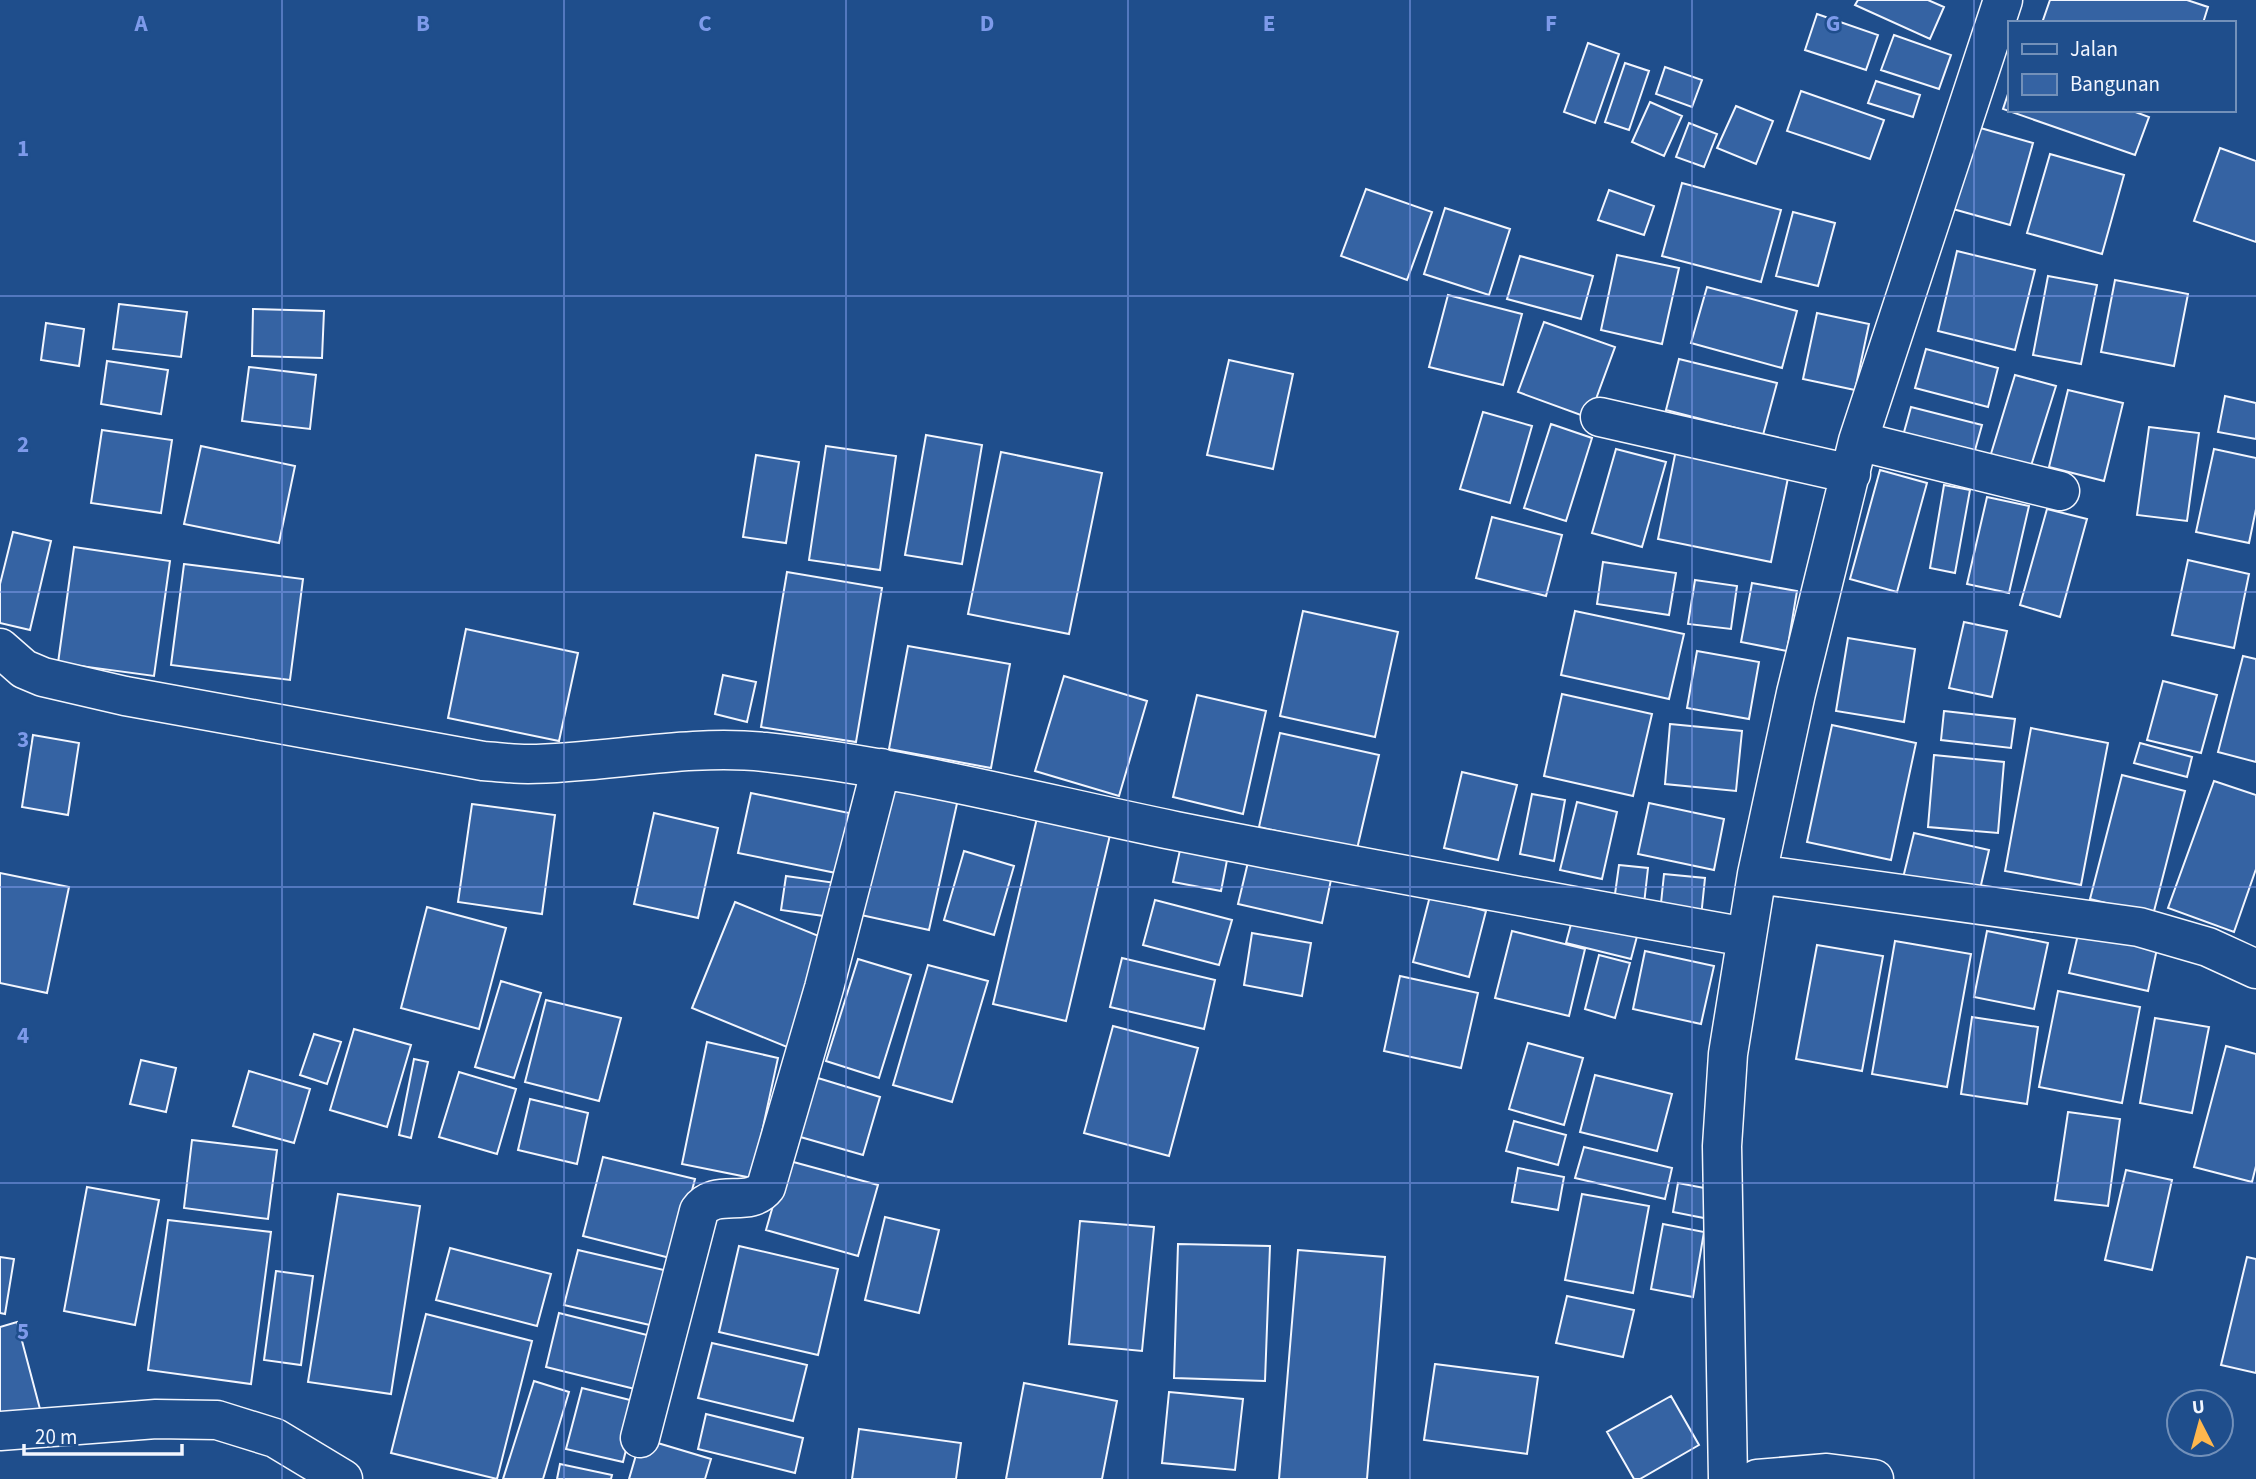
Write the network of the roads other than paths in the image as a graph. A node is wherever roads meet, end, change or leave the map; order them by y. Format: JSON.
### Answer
{"nodes":[{"id":1,"x":2003,"y":0,"type":"edge"},
{"id":2,"x":1600,"y":417,"type":"dead end"},
{"id":3,"x":1855,"y":458,"type":"junction"},
{"id":4,"x":2060,"y":491,"type":"dead end"},
{"id":5,"x":0,"y":648,"type":"edge"},
{"id":6,"x":881,"y":768,"type":"junction"},
{"id":7,"x":1757,"y":874,"type":"junction"},
{"id":8,"x":1746,"y":937,"type":"junction"},
{"id":9,"x":2256,"y":969,"type":"edge"},
{"id":10,"x":0,"y":1432,"type":"edge"},
{"id":11,"x":640,"y":1438,"type":"dead end"},
{"id":12,"x":343,"y":1479,"type":"edge"},
{"id":13,"x":1728,"y":1479,"type":"edge"},
{"id":14,"x":1757,"y":1479,"type":"edge"},
{"id":15,"x":1874,"y":1479,"type":"edge"}],
"edges":[{"from":1,"to":3,"type":"street"},
{"from":2,"to":3,"type":"street"},
{"from":3,"to":4,"type":"street"},
{"from":3,"to":7,"type":"street"},
{"from":5,"to":6,"type":"street"},
{"from":6,"to":8,"type":"street"},
{"from":6,"to":11,"type":"street"},
{"from":7,"to":8,"type":"street"},
{"from":7,"to":9,"type":"street"},
{"from":8,"to":13,"type":"street"},
{"from":10,"to":12,"type":"street"},
{"from":14,"to":15,"type":"street"}]}
